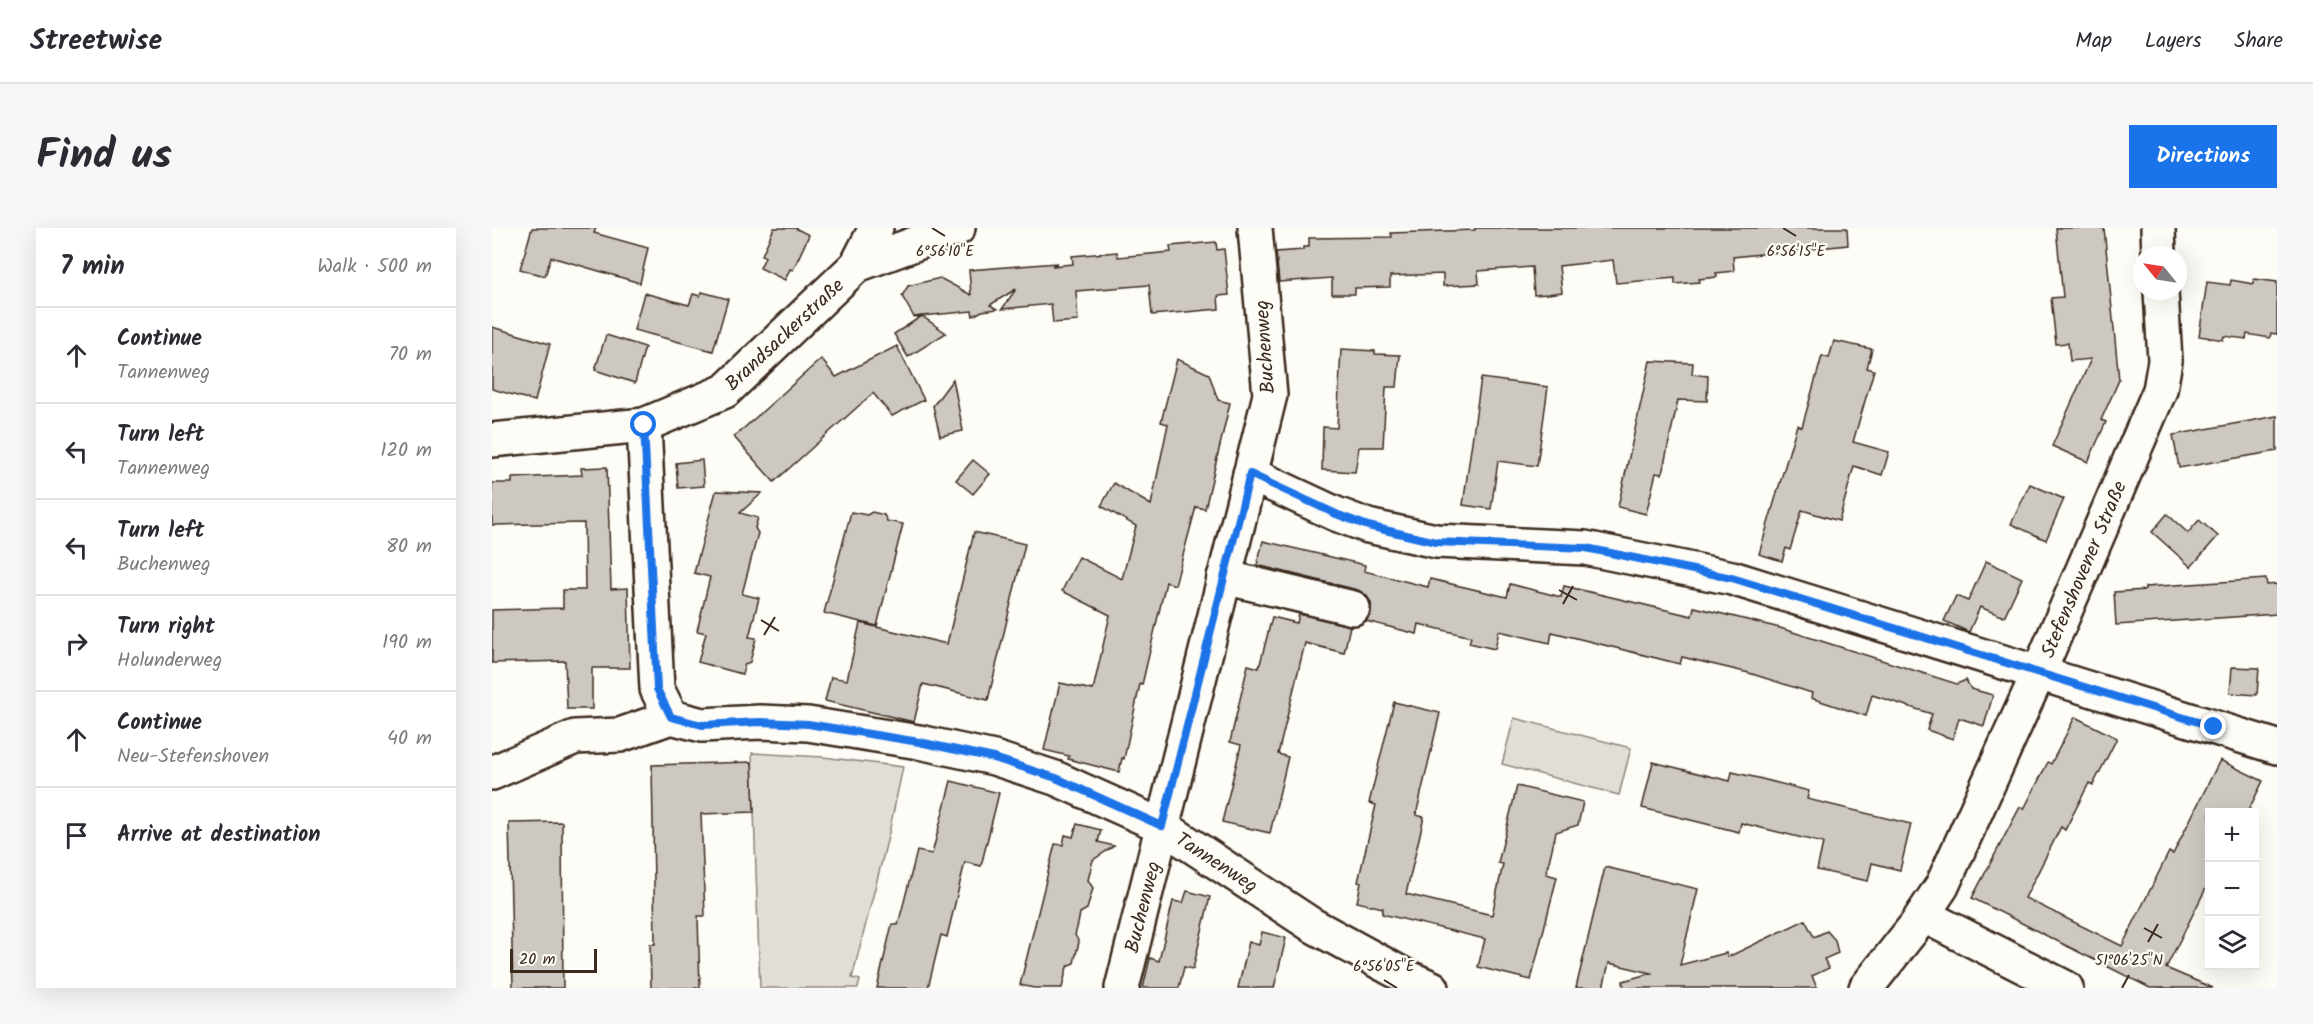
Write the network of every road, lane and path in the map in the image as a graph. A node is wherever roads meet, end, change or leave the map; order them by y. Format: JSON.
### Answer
{"nodes":[{"id":1,"x":876,"y":228,"type":"edge"},
{"id":2,"x":958,"y":228,"type":"edge"},
{"id":3,"x":1255,"y":228,"type":"edge"},
{"id":4,"x":2158,"y":228,"type":"edge"},
{"id":5,"x":2159,"y":246,"type":"edge"},
{"id":6,"x":857,"y":265,"type":"junction"},
{"id":7,"x":2162,"y":300,"type":"edge"},
{"id":8,"x":644,"y":425,"type":"junction"},
{"id":9,"x":492,"y":440,"type":"edge"},
{"id":10,"x":1250,"y":474,"type":"junction"},
{"id":11,"x":1224,"y":577,"type":"junction"},
{"id":12,"x":1353,"y":608,"type":"dead end"},
{"id":13,"x":2039,"y":672,"type":"junction"},
{"id":14,"x":671,"y":717,"type":"junction"},
{"id":15,"x":2277,"y":747,"type":"edge"},
{"id":16,"x":492,"y":773,"type":"edge"},
{"id":17,"x":1162,"y":826,"type":"junction"},
{"id":18,"x":1923,"y":915,"type":"junction"},
{"id":19,"x":1122,"y":988,"type":"edge"},
{"id":20,"x":1432,"y":988,"type":"edge"},
{"id":21,"x":1866,"y":988,"type":"edge"},
{"id":22,"x":2066,"y":988,"type":"edge"}],
"edges":[{"from":1,"to":6,"type":"street","name":"Brandsackerstraße"},
{"from":2,"to":6,"type":"street"},
{"from":3,"to":10,"type":"street","name":"Buchenweg"},
{"from":4,"to":5,"type":"street"},
{"from":6,"to":8,"type":"street","name":"Brandsackerstraße"},
{"from":7,"to":13,"type":"street","name":"Stefenshovener Straße"},
{"from":8,"to":9,"type":"street","name":"Brandsackerstraße"},
{"from":8,"to":14,"type":"street"},
{"from":10,"to":11,"type":"street","name":"Buchenweg"},
{"from":10,"to":13,"type":"street"},
{"from":11,"to":12,"type":"street"},
{"from":11,"to":17,"type":"street","name":"Buchenweg"},
{"from":13,"to":15,"type":"street"},
{"from":13,"to":18,"type":"street","name":"Stefenshovener Straße"},
{"from":14,"to":16,"type":"street"},
{"from":14,"to":17,"type":"street","name":"Tannenweg"},
{"from":17,"to":19,"type":"street","name":"Buchenweg"},
{"from":17,"to":20,"type":"street","name":"Tannenweg"},
{"from":18,"to":21,"type":"street","name":"Stefenshovener Straße"},
{"from":18,"to":22,"type":"street"}]}
